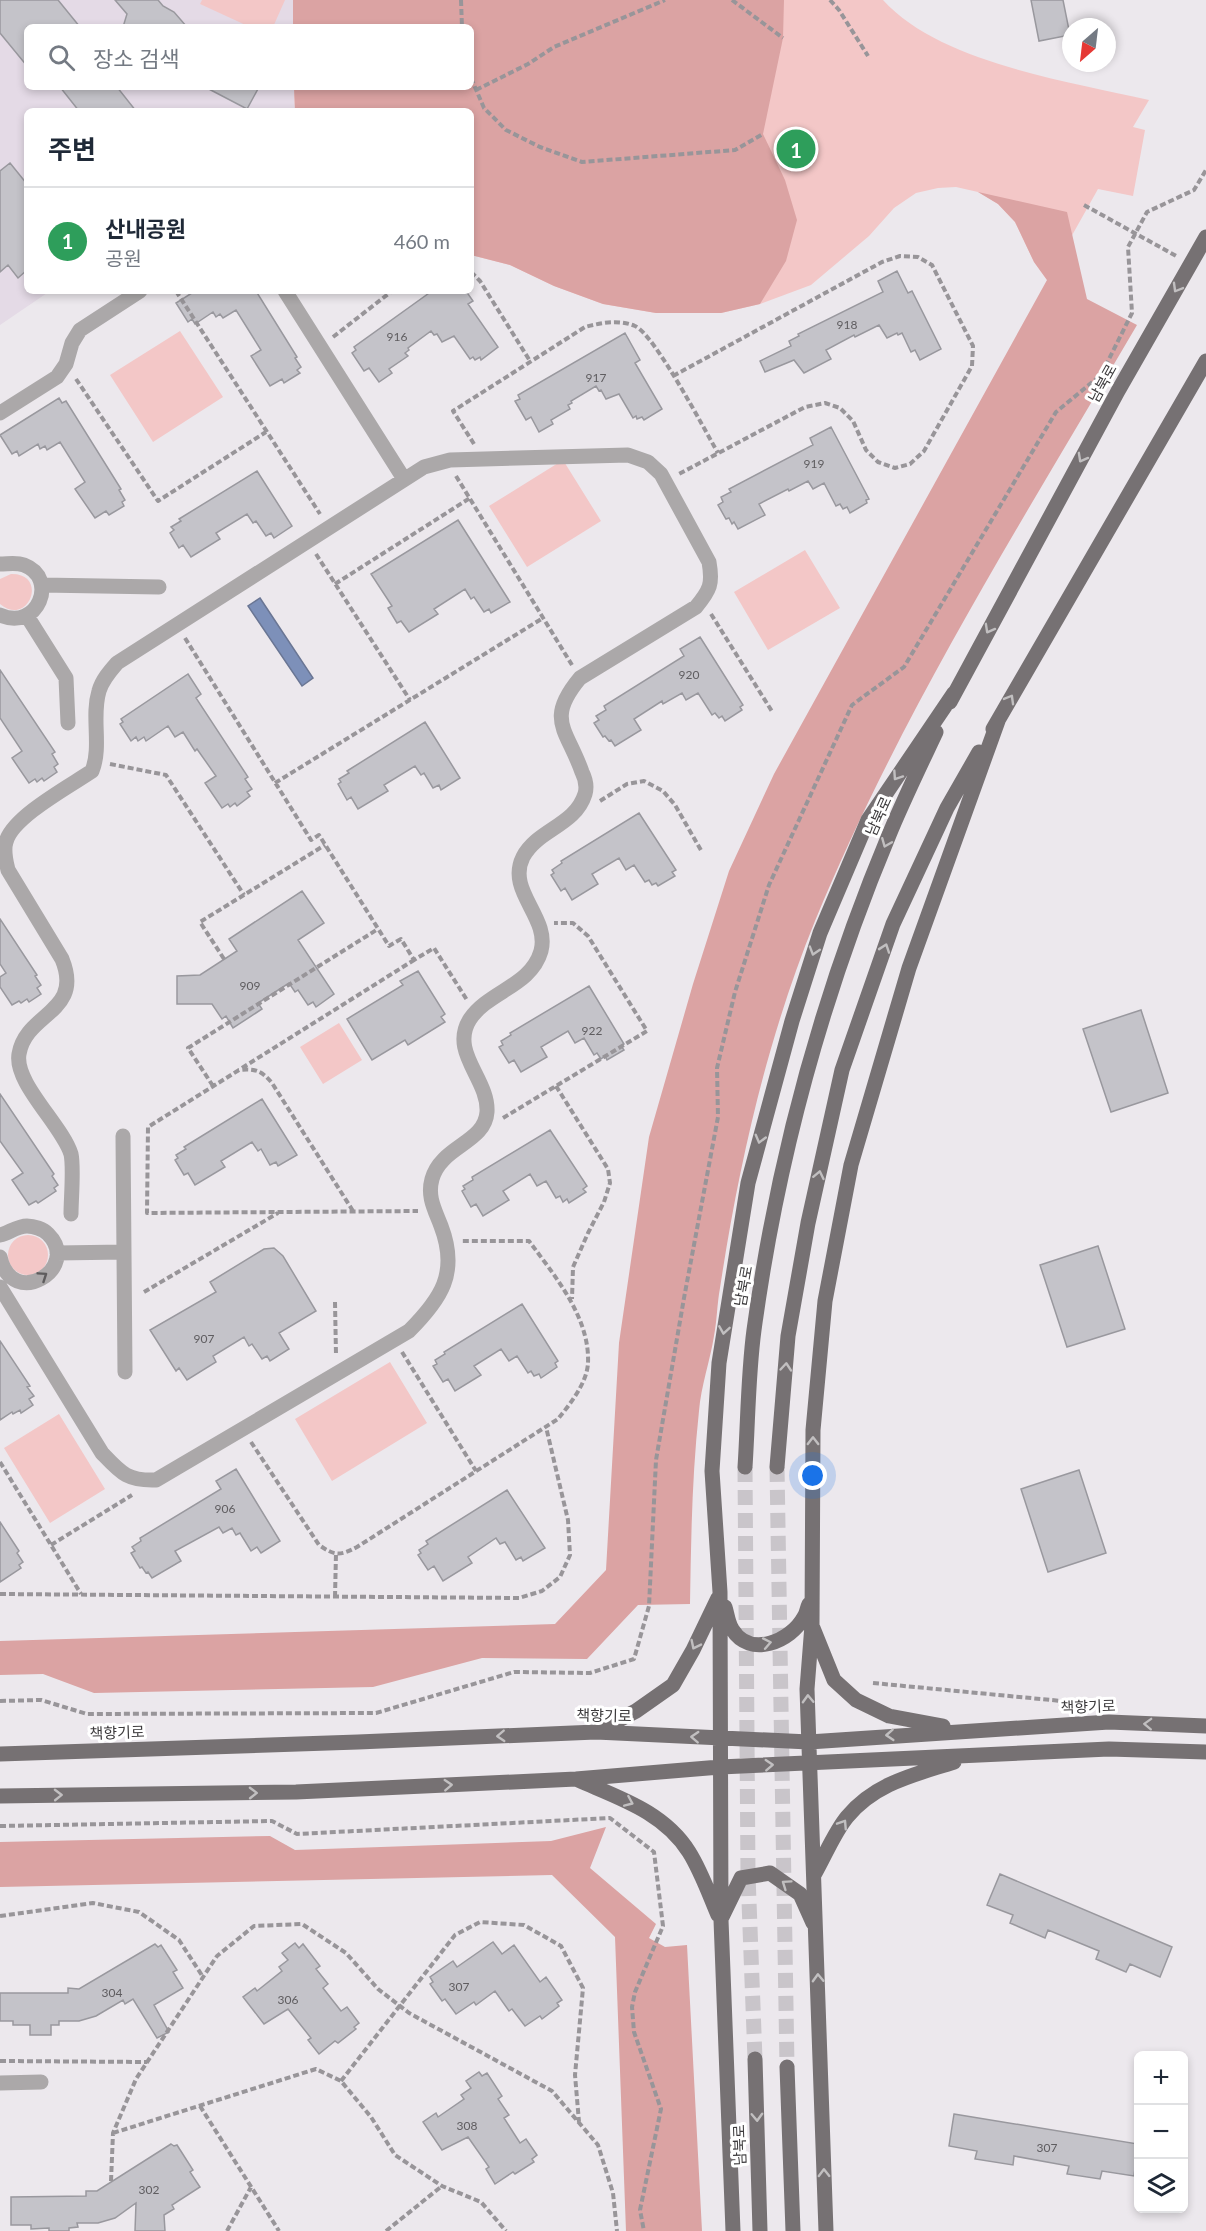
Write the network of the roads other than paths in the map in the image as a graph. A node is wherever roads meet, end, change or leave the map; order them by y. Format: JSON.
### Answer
{"nodes":[{"id":1,"x":1206,"y":237,"type":"edge"},
{"id":2,"x":135,"y":294,"type":"edge"},
{"id":3,"x":287,"y":294,"type":"edge"},
{"id":4,"x":1206,"y":361,"type":"edge"},
{"id":5,"x":0,"y":413,"type":"edge"},
{"id":6,"x":404,"y":479,"type":"junction"},
{"id":7,"x":2,"y":565,"type":"edge"},
{"id":8,"x":42,"y":585,"type":"junction"},
{"id":9,"x":159,"y":587,"type":"dead end"},
{"id":10,"x":0,"y":615,"type":"edge"},
{"id":11,"x":27,"y":616,"type":"junction"},
{"id":12,"x":954,"y":693,"type":"junction"},
{"id":13,"x":998,"y":721,"type":"junction"},
{"id":14,"x":68,"y":723,"type":"dead end"},
{"id":15,"x":123,"y":1136,"type":"dead end"},
{"id":16,"x":71,"y":1214,"type":"dead end"},
{"id":17,"x":5,"y":1234,"type":"edge"},
{"id":18,"x":124,"y":1252,"type":"junction"},
{"id":19,"x":57,"y":1254,"type":"junction"},
{"id":20,"x":0,"y":1260,"type":"edge"},
{"id":21,"x":0,"y":1287,"type":"edge"},
{"id":22,"x":125,"y":1372,"type":"dead end"},
{"id":23,"x":745,"y":1467,"type":"tunnel mouth"},
{"id":24,"x":777,"y":1467,"type":"tunnel mouth"},
{"id":25,"x":720,"y":1592,"type":"junction"},
{"id":26,"x":812,"y":1592,"type":"junction"},
{"id":27,"x":812,"y":1625,"type":"junction"},
{"id":28,"x":1206,"y":1726,"type":"edge"},
{"id":29,"x":963,"y":1730,"type":"junction"},
{"id":30,"x":596,"y":1732,"type":"junction"},
{"id":31,"x":720,"y":1739,"type":"junction"},
{"id":32,"x":809,"y":1742,"type":"junction"},
{"id":33,"x":1206,"y":1752,"type":"edge"},
{"id":34,"x":0,"y":1754,"type":"edge"},
{"id":35,"x":972,"y":1756,"type":"junction"},
{"id":36,"x":811,"y":1763,"type":"junction"},
{"id":37,"x":720,"y":1767,"type":"junction"},
{"id":38,"x":576,"y":1779,"type":"junction"},
{"id":39,"x":0,"y":1797,"type":"edge"},
{"id":40,"x":814,"y":1875,"type":"junction"},
{"id":41,"x":721,"y":1920,"type":"junction"},
{"id":42,"x":816,"y":1932,"type":"junction"},
{"id":43,"x":755,"y":2059,"type":"tunnel mouth"},
{"id":44,"x":787,"y":2067,"type":"tunnel mouth"},
{"id":45,"x":41,"y":2082,"type":"dead end"},
{"id":46,"x":0,"y":2083,"type":"edge"},
{"id":47,"x":733,"y":2231,"type":"edge"},
{"id":48,"x":760,"y":2231,"type":"edge"},
{"id":49,"x":794,"y":2231,"type":"edge"},
{"id":50,"x":826,"y":2231,"type":"edge"}],
"edges":[{"from":1,"to":12,"type":"main road","name":"남북로","one_way":true},
{"from":2,"to":5,"type":"street"},
{"from":3,"to":6,"type":"street"},
{"from":13,"to":4,"type":"main road","one_way":true},
{"from":6,"to":16,"type":"street"},
{"from":6,"to":21,"type":"street"},
{"from":7,"to":8,"type":"street"},
{"from":8,"to":9,"type":"street"},
{"from":8,"to":11,"type":"street"},
{"from":10,"to":11,"type":"street"},
{"from":11,"to":14,"type":"street"},
{"from":12,"to":23,"type":"main road","name":"남북로","one_way":true},
{"from":12,"to":25,"type":"main road","one_way":true},
{"from":24,"to":13,"type":"main road","one_way":true},
{"from":26,"to":13,"type":"main road","one_way":true},
{"from":15,"to":18,"type":"street"},
{"from":17,"to":19,"type":"street"},
{"from":17,"to":20,"type":"street"},
{"from":18,"to":19,"type":"street"},
{"from":18,"to":22,"type":"street"},
{"from":20,"to":19,"type":"street","one_way":true},
{"from":25,"to":26,"type":"main road","one_way":true},
{"from":25,"to":30,"type":"main road","one_way":true},
{"from":25,"to":31,"type":"main road"},
{"from":26,"to":27,"type":"main road"},
{"from":27,"to":29,"type":"main road"},
{"from":32,"to":27,"type":"main road","one_way":true},
{"from":28,"to":29,"type":"main road","name":"책향기로","one_way":true},
{"from":29,"to":32,"type":"main road","name":"책향기로","one_way":true},
{"from":31,"to":30,"type":"main road","name":"책향기로","one_way":true},
{"from":30,"to":34,"type":"main road","name":"책향기로","one_way":true},
{"from":31,"to":32,"type":"main road","name":"책향기로"},
{"from":31,"to":37,"type":"main road"},
{"from":32,"to":36,"type":"main road"},
{"from":33,"to":35,"type":"main road"},
{"from":35,"to":36,"type":"main road"},
{"from":40,"to":35,"type":"main road","one_way":true},
{"from":37,"to":36,"type":"main road","one_way":true},
{"from":36,"to":40,"type":"main road"},
{"from":37,"to":38,"type":"main road"},
{"from":37,"to":41,"type":"main road"},
{"from":39,"to":38,"type":"main road","one_way":true},
{"from":38,"to":41,"type":"main road","one_way":true},
{"from":40,"to":42,"type":"main road"},
{"from":42,"to":41,"type":"main road","one_way":true},
{"from":41,"to":47,"type":"main road"},
{"from":50,"to":42,"type":"main road","one_way":true},
{"from":43,"to":48,"type":"main road","name":"남북로","one_way":true},
{"from":44,"to":49,"type":"main road"},
{"from":45,"to":46,"type":"street"}]}
